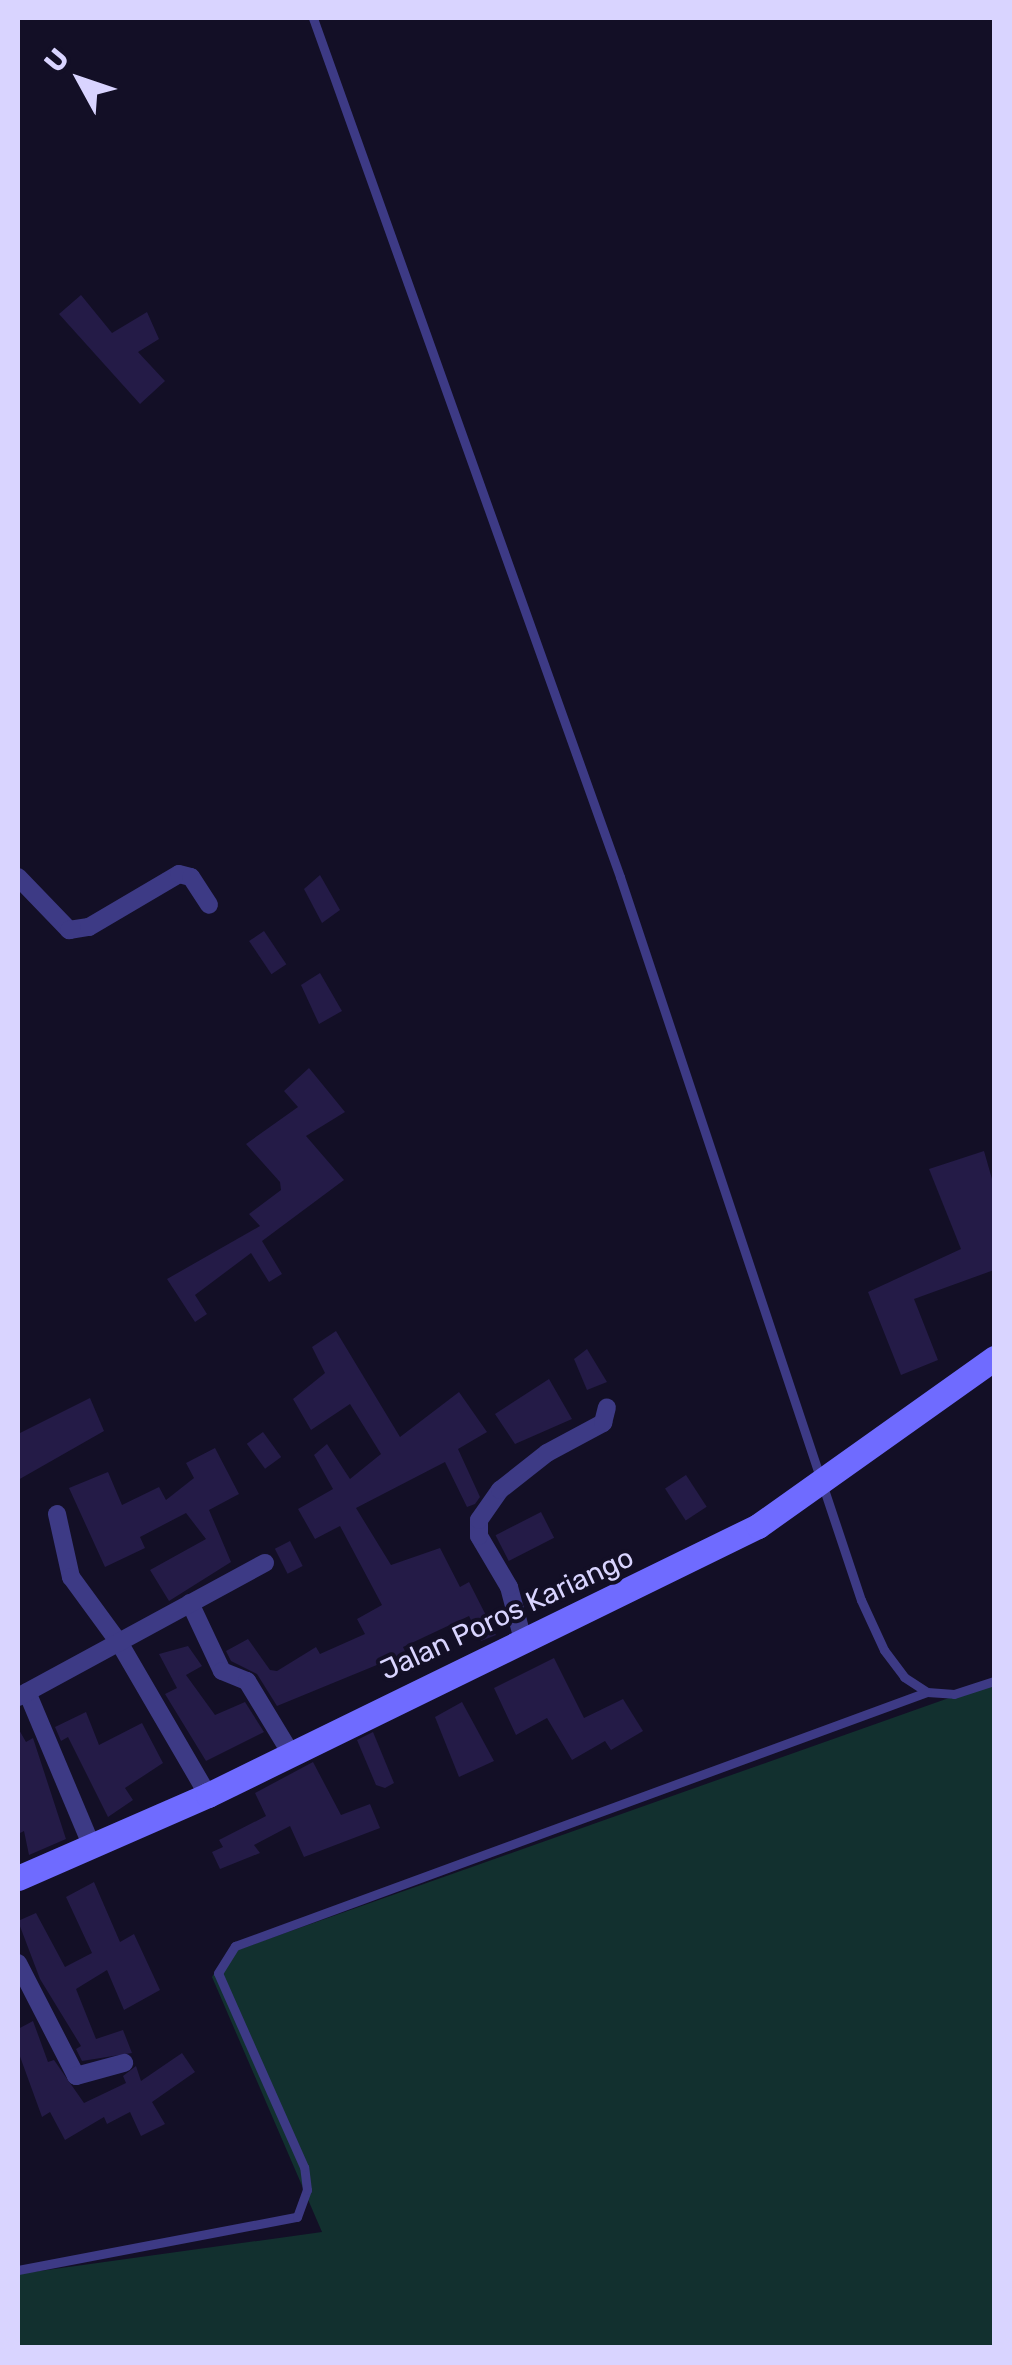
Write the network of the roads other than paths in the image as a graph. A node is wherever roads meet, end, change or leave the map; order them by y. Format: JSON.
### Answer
{"nodes":[{"id":1,"x":313,"y":18,"type":"edge"},
{"id":2,"x":18,"y":876,"type":"edge"},
{"id":3,"x":209,"y":905,"type":"dead end"},
{"id":4,"x":994,"y":1358,"type":"edge"},
{"id":5,"x":607,"y":1407,"type":"dead end"},
{"id":6,"x":820,"y":1486,"type":"junction"},
{"id":7,"x":57,"y":1514,"type":"dead end"},
{"id":8,"x":265,"y":1563,"type":"dead end"},
{"id":9,"x":190,"y":1603,"type":"junction"},
{"id":10,"x":523,"y":1640,"type":"junction"},
{"id":11,"x":120,"y":1644,"type":"junction"},
{"id":12,"x":994,"y":1681,"type":"edge"},
{"id":13,"x":927,"y":1692,"type":"junction"},
{"id":14,"x":22,"y":1695,"type":"edge"},
{"id":15,"x":290,"y":1752,"type":"junction"},
{"id":16,"x":208,"y":1795,"type":"junction"},
{"id":17,"x":92,"y":1849,"type":"junction"},
{"id":18,"x":18,"y":1878,"type":"edge"},
{"id":19,"x":18,"y":1963,"type":"edge"},
{"id":20,"x":124,"y":2063,"type":"dead end"},
{"id":21,"x":18,"y":2270,"type":"edge"}],
"edges":[{"from":1,"to":6,"type":"lane"},
{"from":2,"to":3,"type":"street"},
{"from":4,"to":6,"type":"main road","name":"Jalan Poros Kariango"},
{"from":5,"to":10,"type":"street"},
{"from":6,"to":10,"type":"main road","name":"Jalan Poros Kariango"},
{"from":6,"to":13,"type":"lane"},
{"from":7,"to":11,"type":"street"},
{"from":8,"to":9,"type":"street"},
{"from":9,"to":11,"type":"street"},
{"from":9,"to":15,"type":"street"},
{"from":10,"to":15,"type":"main road","name":"Jalan Poros Kariango"},
{"from":11,"to":14,"type":"street"},
{"from":11,"to":16,"type":"street"},
{"from":12,"to":13,"type":"lane"},
{"from":13,"to":21,"type":"lane"},
{"from":14,"to":17,"type":"street"},
{"from":15,"to":16,"type":"main road","name":"Jalan Poros Kariango"},
{"from":16,"to":17,"type":"main road","name":"Jalan Poros Kariango"},
{"from":17,"to":18,"type":"main road","name":"Jalan Poros Kariango"},
{"from":19,"to":20,"type":"street"}]}
